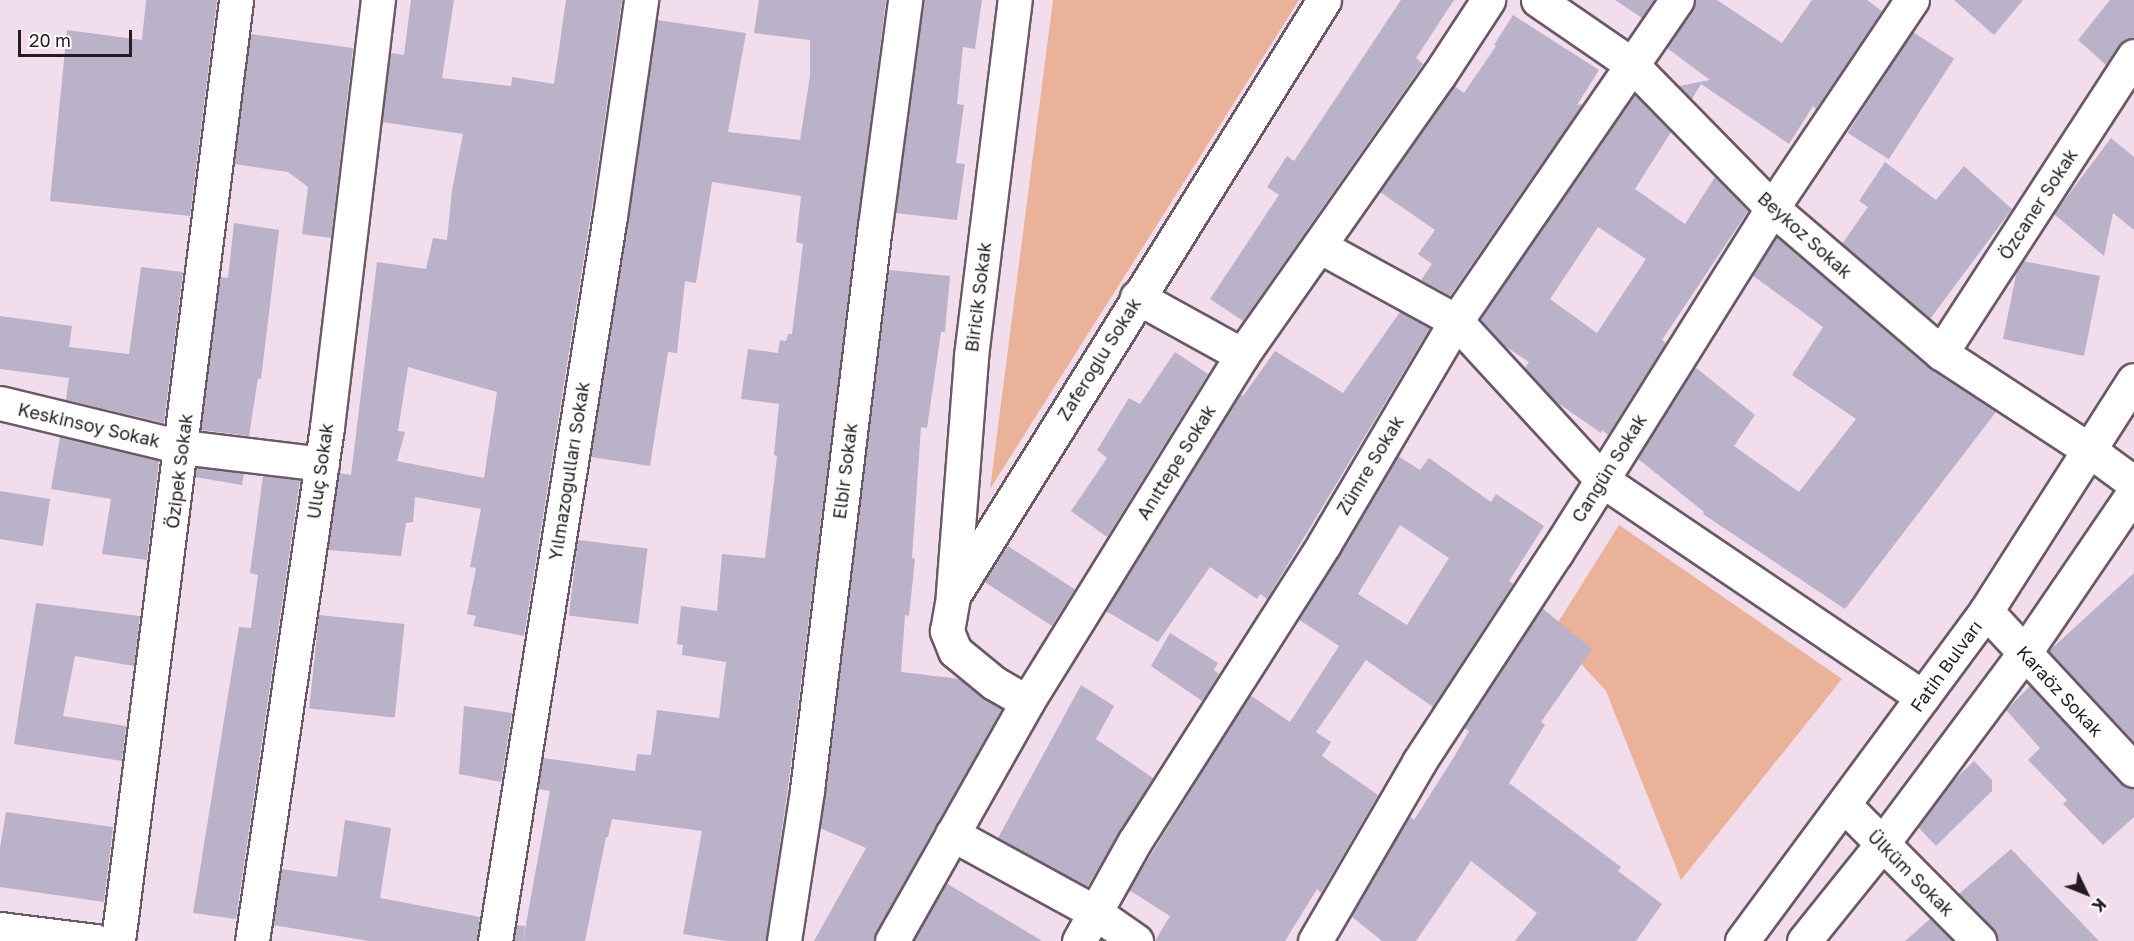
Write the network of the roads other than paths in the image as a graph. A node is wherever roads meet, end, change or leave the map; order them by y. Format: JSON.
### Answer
{"nodes":[{"id":1,"x":236,"y":0,"type":"edge"},
{"id":2,"x":378,"y":0,"type":"edge"},
{"id":3,"x":641,"y":0,"type":"edge"},
{"id":4,"x":905,"y":0,"type":"edge"},
{"id":5,"x":1015,"y":0,"type":"edge"},
{"id":6,"x":1324,"y":0,"type":"edge"},
{"id":7,"x":1488,"y":0,"type":"edge"},
{"id":8,"x":1538,"y":0,"type":"edge"},
{"id":9,"x":1677,"y":0,"type":"edge"},
{"id":10,"x":1912,"y":0,"type":"edge"},
{"id":11,"x":2134,"y":56,"type":"edge"},
{"id":12,"x":1631,"y":64,"type":"junction"},
{"id":13,"x":1772,"y":208,"type":"junction"},
{"id":14,"x":1318,"y":246,"type":"junction"},
{"id":15,"x":1137,"y":297,"type":"junction"},
{"id":16,"x":1456,"y":321,"type":"junction"},
{"id":17,"x":1941,"y":353,"type":"junction"},
{"id":18,"x":1242,"y":355,"type":"junction"},
{"id":19,"x":2134,"y":380,"type":"edge"},
{"id":20,"x":0,"y":404,"type":"edge"},
{"id":21,"x":182,"y":447,"type":"junction"},
{"id":22,"x":2089,"y":450,"type":"junction"},
{"id":23,"x":322,"y":464,"type":"junction"},
{"id":24,"x":1602,"y":480,"type":"junction"},
{"id":25,"x":2134,"y":483,"type":"edge"},
{"id":26,"x":2134,"y":492,"type":"edge"},
{"id":27,"x":953,"y":596,"type":"junction"},
{"id":28,"x":1986,"y":611,"type":"junction"},
{"id":29,"x":2025,"y":652,"type":"junction"},
{"id":30,"x":1923,"y":697,"type":"junction"},
{"id":31,"x":1027,"y":702,"type":"junction"},
{"id":32,"x":2134,"y":770,"type":"edge"},
{"id":33,"x":1844,"y":805,"type":"junction"},
{"id":34,"x":952,"y":834,"type":"junction"},
{"id":35,"x":1882,"y":843,"type":"junction"},
{"id":36,"x":1096,"y":913,"type":"junction"},
{"id":37,"x":0,"y":929,"type":"edge"},
{"id":38,"x":95,"y":941,"type":"edge"},
{"id":39,"x":118,"y":941,"type":"edge"},
{"id":40,"x":252,"y":941,"type":"edge"},
{"id":41,"x":495,"y":941,"type":"edge"},
{"id":42,"x":784,"y":941,"type":"edge"},
{"id":43,"x":892,"y":941,"type":"edge"},
{"id":44,"x":1079,"y":941,"type":"edge"},
{"id":45,"x":1136,"y":941,"type":"edge"},
{"id":46,"x":1315,"y":941,"type":"edge"},
{"id":47,"x":1742,"y":941,"type":"edge"},
{"id":48,"x":1804,"y":941,"type":"edge"},
{"id":49,"x":1979,"y":941,"type":"edge"}],
"edges":[{"from":1,"to":21,"type":"street","name":"Özipek Sokak"},
{"from":2,"to":23,"type":"street","name":"Uluç Sokak"},
{"from":3,"to":41,"type":"street","name":"Yılmazoğulları Sokak"},
{"from":4,"to":42,"type":"street","name":"Elbir Sokak"},
{"from":5,"to":27,"type":"street","name":"Biricik Sokak"},
{"from":6,"to":15,"type":"street","name":"Zaferoğlu Sokak"},
{"from":7,"to":14,"type":"street","name":"Anıttepe Sokak"},
{"from":8,"to":12,"type":"street","name":"Beykoz Sokak"},
{"from":9,"to":12,"type":"street","name":"Zümre Sokak"},
{"from":10,"to":13,"type":"street","name":"Cangün Sokak"},
{"from":11,"to":17,"type":"street","name":"Özcaner Sokak"},
{"from":12,"to":13,"type":"street","name":"Beykoz Sokak"},
{"from":12,"to":16,"type":"street","name":"Zümre Sokak"},
{"from":13,"to":17,"type":"street","name":"Beykoz Sokak"},
{"from":13,"to":24,"type":"street","name":"Cangün Sokak"},
{"from":14,"to":16,"type":"street"},
{"from":14,"to":18,"type":"street","name":"Anıttepe Sokak"},
{"from":15,"to":18,"type":"street"},
{"from":15,"to":27,"type":"street","name":"Zaferoğlu Sokak"},
{"from":16,"to":24,"type":"street"},
{"from":16,"to":36,"type":"street","name":"Zümre Sokak"},
{"from":17,"to":22,"type":"street","name":"Beykoz Sokak"},
{"from":18,"to":31,"type":"street","name":"Anıttepe Sokak"},
{"from":19,"to":22,"type":"street","name":"Fatih Bulvarı"},
{"from":20,"to":21,"type":"street","name":"Keskinsoy Sokak"},
{"from":21,"to":23,"type":"street","name":"Keskinsoy Sokak"},
{"from":21,"to":39,"type":"street","name":"Özipek Sokak"},
{"from":22,"to":25,"type":"street","name":"Beykoz Sokak"},
{"from":22,"to":28,"type":"street","name":"Fatih Bulvarı"},
{"from":23,"to":40,"type":"street","name":"Uluç Sokak"},
{"from":24,"to":30,"type":"street"},
{"from":24,"to":46,"type":"street","name":"Cangün Sokak"},
{"from":26,"to":29,"type":"street"},
{"from":27,"to":31,"type":"street","name":"Zaferoğlu Sokak"},
{"from":28,"to":29,"type":"street","name":"Karaöz Sokak"},
{"from":28,"to":30,"type":"street","name":"Fatih Bulvarı"},
{"from":29,"to":32,"type":"street","name":"Karaöz Sokak"},
{"from":29,"to":35,"type":"street"},
{"from":30,"to":33,"type":"street","name":"Fatih Bulvarı"},
{"from":31,"to":34,"type":"street","name":"Anıttepe Sokak"},
{"from":33,"to":35,"type":"street","name":"Ülküm Sokak"},
{"from":33,"to":47,"type":"street","name":"Fatih Bulvarı"},
{"from":34,"to":36,"type":"street"},
{"from":34,"to":43,"type":"street","name":"Anıttepe Sokak"},
{"from":35,"to":48,"type":"street"},
{"from":35,"to":49,"type":"street","name":"Ülküm Sokak"},
{"from":36,"to":44,"type":"street","name":"Zümre Sokak"},
{"from":36,"to":45,"type":"street"},
{"from":37,"to":38,"type":"street"}]}
